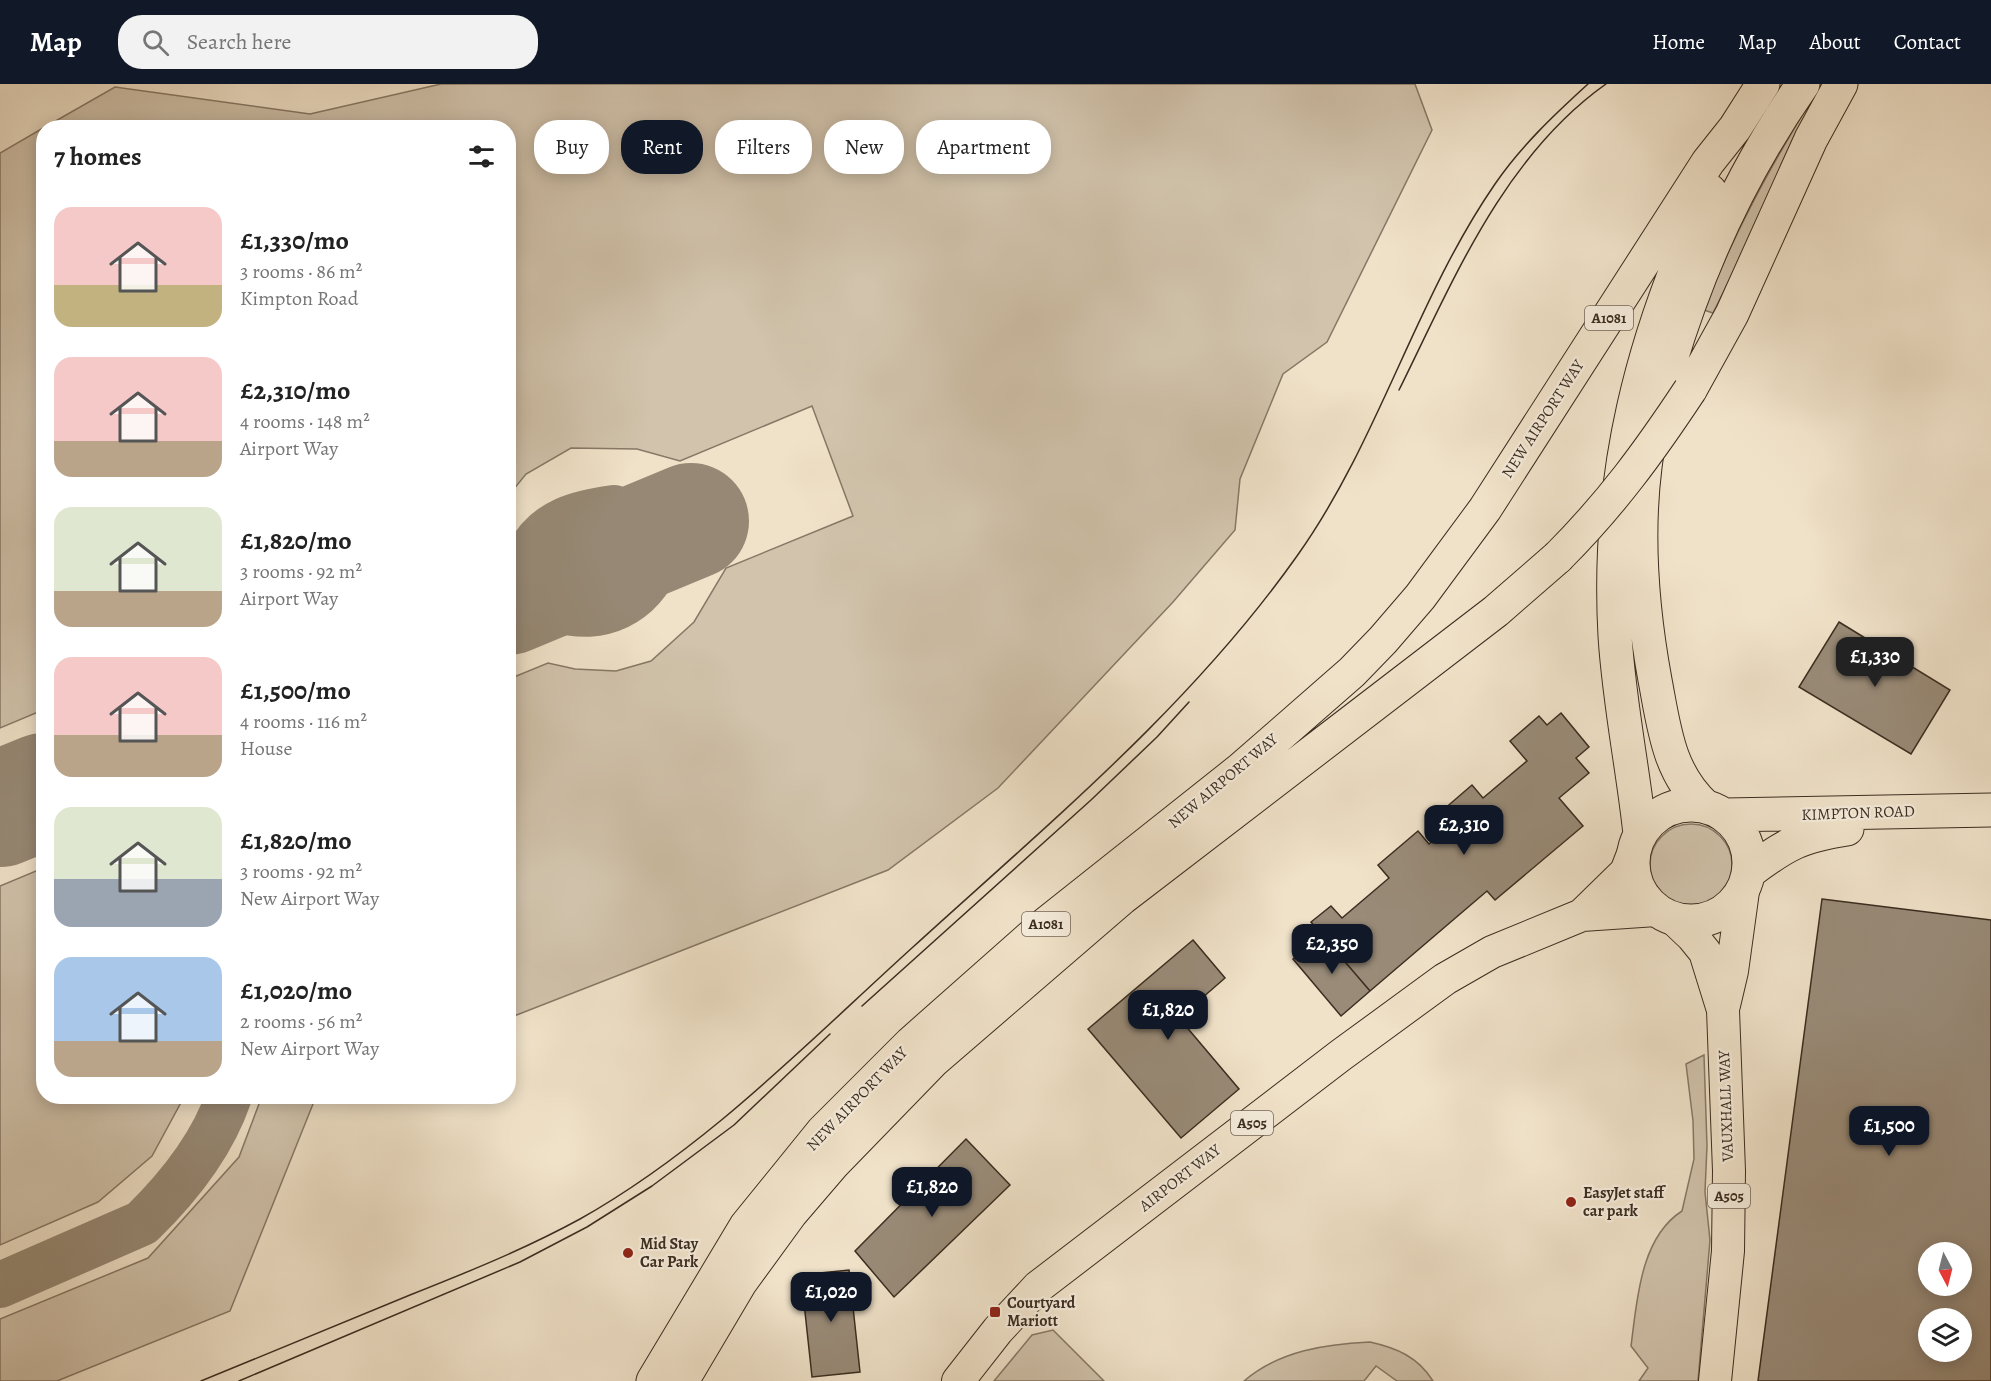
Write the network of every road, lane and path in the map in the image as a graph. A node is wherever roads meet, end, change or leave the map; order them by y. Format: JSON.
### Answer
{"nodes":[{"id":1,"x":1763,"y":84,"type":"edge"},
{"id":2,"x":1803,"y":84,"type":"edge"},
{"id":3,"x":1841,"y":84,"type":"edge"},
{"id":4,"x":1735,"y":128,"type":"junction"},
{"id":5,"x":1991,"y":810,"type":"edge"},
{"id":6,"x":1715,"y":811,"type":"junction"},
{"id":7,"x":1991,"y":828,"type":"edge"},
{"id":8,"x":1637,"y":844,"type":"junction"},
{"id":9,"x":1746,"y":881,"type":"junction"},
{"id":10,"x":1582,"y":915,"type":"junction"},
{"id":11,"x":1665,"y":915,"type":"junction"},
{"id":12,"x":1723,"y":1010,"type":"junction"},
{"id":13,"x":653,"y":1381,"type":"edge"},
{"id":14,"x":682,"y":1381,"type":"edge"},
{"id":15,"x":958,"y":1381,"type":"edge"},
{"id":16,"x":1715,"y":1381,"type":"edge"}],
"edges":[{"from":1,"to":4,"type":"highway","name":"NEW AIRPORT WAY","number":"A1081"},
{"from":2,"to":6,"type":"highway"},
{"from":3,"to":14,"type":"highway","name":"NEW AIRPORT WAY","number":"A1081","bridge":true},
{"from":4,"to":8,"type":"highway","name":"NEW AIRPORT WAY","number":"A1081"},
{"from":4,"to":13,"type":"highway","name":"NEW AIRPORT WAY","number":"A1081"},
{"from":5,"to":6,"type":"highway","name":"KIMPTON ROAD"},
{"from":6,"to":8,"type":"highway"},
{"from":6,"to":9,"type":"highway"},
{"from":7,"to":9,"type":"highway","name":"KIMPTON ROAD"},
{"from":8,"to":10,"type":"main road","name":"AIRPORT WAY","number":"A505"},
{"from":8,"to":11,"type":"highway"},
{"from":9,"to":11,"type":"highway"},
{"from":9,"to":12,"type":"main road","name":"VAUXHALL WAY","number":"A505"},
{"from":10,"to":11,"type":"main road","name":"AIRPORT WAY","number":"A505"},
{"from":10,"to":15,"type":"main road","name":"AIRPORT WAY","number":"A505"},
{"from":11,"to":12,"type":"main road","name":"VAUXHALL WAY","number":"A505"},
{"from":12,"to":16,"type":"main road","name":"VAUXHALL WAY","number":"A505"}]}
